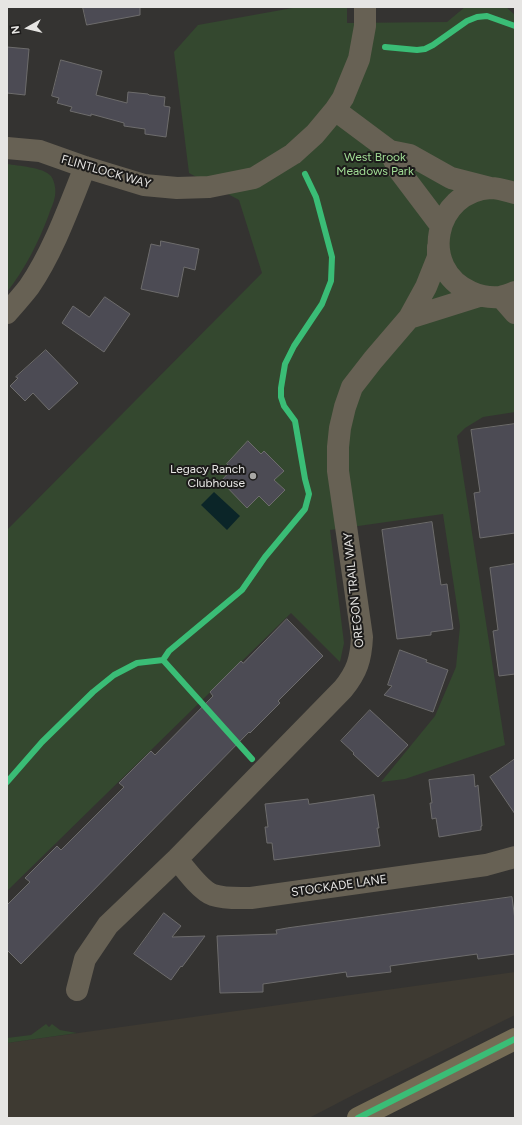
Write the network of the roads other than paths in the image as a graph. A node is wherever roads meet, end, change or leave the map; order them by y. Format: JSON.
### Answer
{"nodes":[{"id":1,"x":365,"y":7,"type":"edge"},
{"id":2,"x":336,"y":110,"type":"junction"},
{"id":3,"x":7,"y":148,"type":"edge"},
{"id":4,"x":390,"y":151,"type":"junction"},
{"id":5,"x":85,"y":167,"type":"junction"},
{"id":6,"x":505,"y":188,"type":"edge"},
{"id":7,"x":439,"y":236,"type":"junction"},
{"id":8,"x":508,"y":294,"type":"edge"},
{"id":9,"x":478,"y":296,"type":"junction"},
{"id":10,"x":7,"y":313,"type":"edge"},
{"id":11,"x":515,"y":313,"type":"edge"},
{"id":12,"x":409,"y":318,"type":"junction"},
{"id":13,"x":515,"y":857,"type":"edge"},
{"id":14,"x":177,"y":859,"type":"junction"},
{"id":15,"x":77,"y":990,"type":"dead end"},
{"id":16,"x":515,"y":1039,"type":"edge"},
{"id":17,"x":358,"y":1118,"type":"edge"}],
"edges":[{"from":1,"to":2,"type":"street","name":"FLINTLOCK WAY"},
{"from":2,"to":4,"type":"street"},
{"from":2,"to":5,"type":"street","name":"FLINTLOCK WAY"},
{"from":3,"to":5,"type":"street","name":"FLINTLOCK WAY"},
{"from":4,"to":6,"type":"street"},
{"from":4,"to":7,"type":"street"},
{"from":5,"to":10,"type":"street"},
{"from":6,"to":7,"type":"street","name":"OREGON TRAIL WAY"},
{"from":7,"to":9,"type":"street"},
{"from":7,"to":12,"type":"street","name":"OREGON TRAIL WAY"},
{"from":8,"to":9,"type":"street"},
{"from":8,"to":11,"type":"street"},
{"from":9,"to":12,"type":"street"},
{"from":12,"to":14,"type":"street","name":"OREGON TRAIL WAY"},
{"from":13,"to":14,"type":"street","name":"STOCKADE LANE"},
{"from":14,"to":15,"type":"street","name":"OREGON TRAIL WAY"},
{"from":16,"to":17,"type":"highway"}]}
